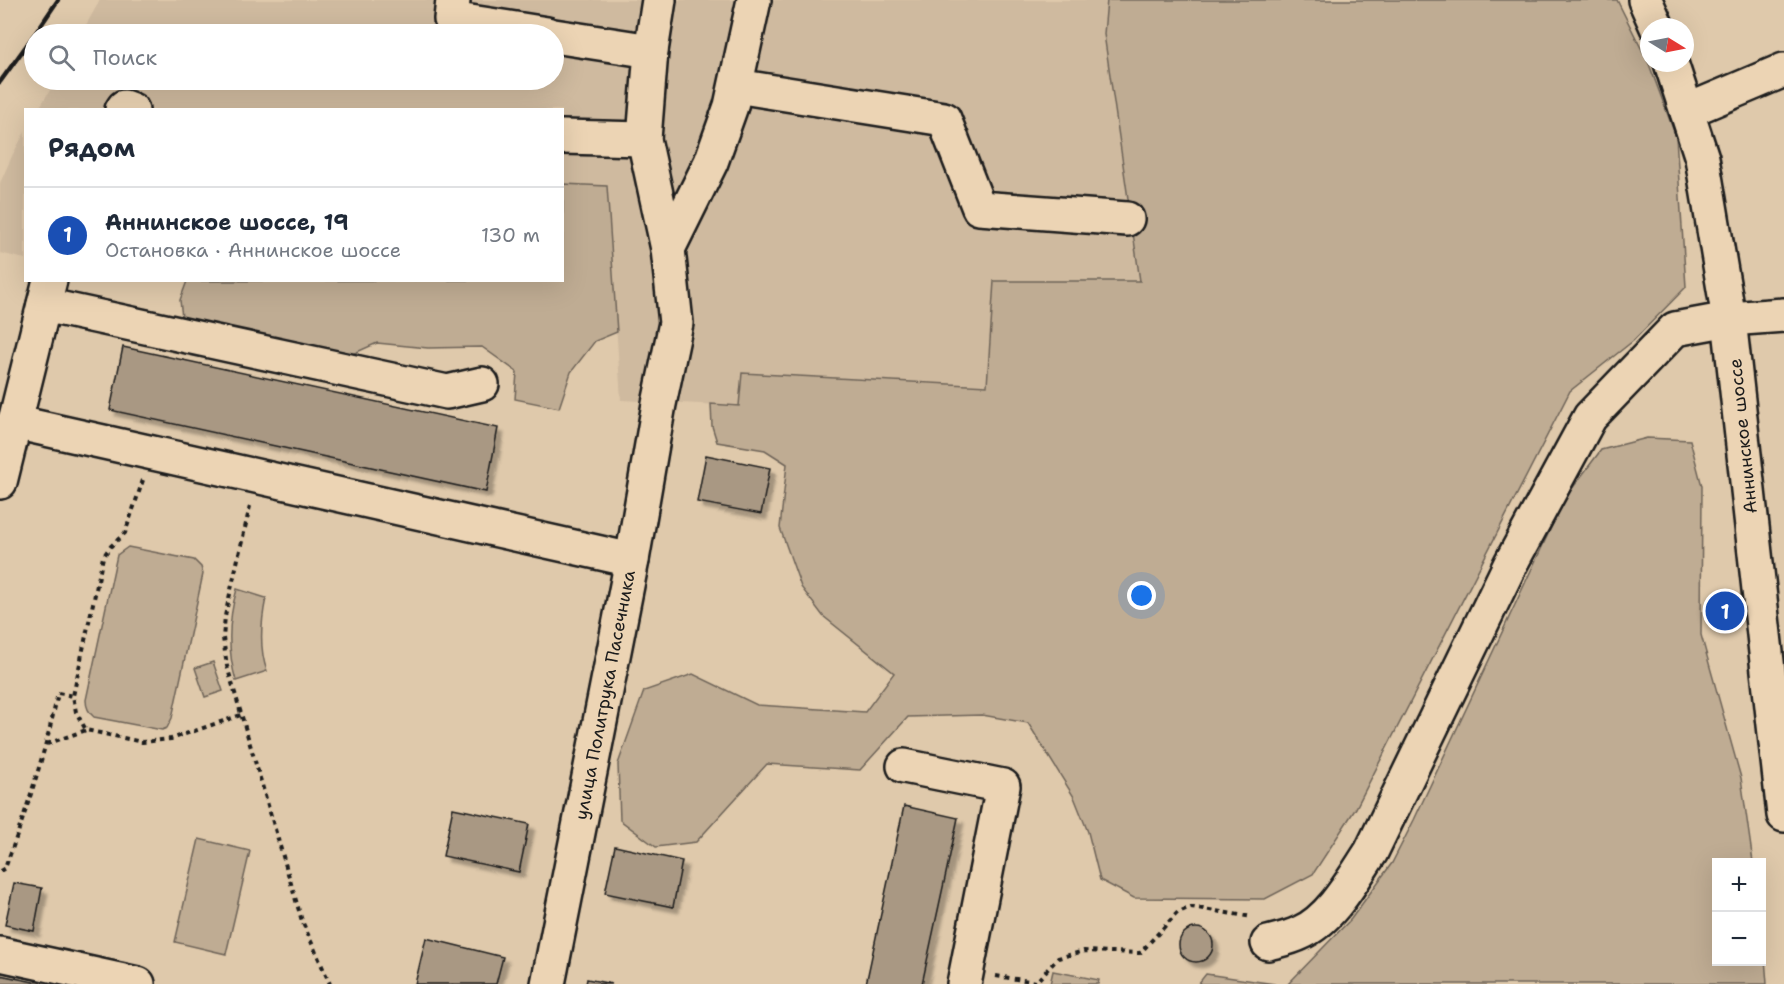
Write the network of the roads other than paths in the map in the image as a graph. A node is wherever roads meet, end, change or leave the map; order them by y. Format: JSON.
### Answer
{"nodes":[{"id":1,"x":453,"y":0,"type":"edge"},
{"id":2,"x":659,"y":0,"type":"edge"},
{"id":3,"x":754,"y":0,"type":"edge"},
{"id":4,"x":1645,"y":0,"type":"edge"},
{"id":5,"x":1653,"y":18,"type":"edge"},
{"id":6,"x":483,"y":24,"type":"edge"},
{"id":7,"x":564,"y":38,"type":"edge"},
{"id":8,"x":651,"y":51,"type":"junction"},
{"id":9,"x":1784,"y":70,"type":"edge"},
{"id":10,"x":1674,"y":72,"type":"edge"},
{"id":11,"x":736,"y":86,"type":"junction"},
{"id":12,"x":1687,"y":111,"type":"junction"},
{"id":13,"x":564,"y":137,"type":"edge"},
{"id":14,"x":644,"y":139,"type":"junction"},
{"id":15,"x":1127,"y":219,"type":"dead end"},
{"id":16,"x":668,"y":249,"type":"junction"},
{"id":17,"x":47,"y":293,"type":"edge"},
{"id":18,"x":1784,"y":315,"type":"edge"},
{"id":19,"x":1729,"y":319,"type":"junction"},
{"id":20,"x":482,"y":384,"type":"dead end"},
{"id":21,"x":14,"y":422,"type":"junction"},
{"id":22,"x":0,"y":482,"type":"edge"},
{"id":23,"x":632,"y":560,"type":"junction"},
{"id":24,"x":904,"y":766,"type":"dead end"},
{"id":25,"x":1784,"y":815,"type":"edge"},
{"id":26,"x":1268,"y":943,"type":"dead end"},
{"id":27,"x":0,"y":954,"type":"edge"},
{"id":28,"x":965,"y":978,"type":"edge"},
{"id":29,"x":138,"y":984,"type":"edge"},
{"id":30,"x":548,"y":984,"type":"edge"}],
"edges":[{"from":1,"to":6,"type":"street"},
{"from":2,"to":8,"type":"street","name":"улица Политрука Пасечника"},
{"from":3,"to":11,"type":"street"},
{"from":4,"to":5,"type":"street"},
{"from":7,"to":8,"type":"street"},
{"from":8,"to":14,"type":"street","name":"улица Политрука Пасечника"},
{"from":9,"to":12,"type":"street"},
{"from":10,"to":12,"type":"street","name":"Аннинское шоссе"},
{"from":11,"to":15,"type":"street"},
{"from":11,"to":16,"type":"street"},
{"from":12,"to":19,"type":"street","name":"Аннинское шоссе"},
{"from":13,"to":14,"type":"street"},
{"from":14,"to":16,"type":"street","name":"улица Политрука Пасечника"},
{"from":16,"to":23,"type":"street","name":"улица Политрука Пасечника"},
{"from":17,"to":20,"type":"street"},
{"from":17,"to":21,"type":"street"},
{"from":18,"to":19,"type":"street"},
{"from":19,"to":25,"type":"street","name":"Аннинское шоссе"},
{"from":19,"to":26,"type":"street"},
{"from":21,"to":22,"type":"street"},
{"from":21,"to":23,"type":"street"},
{"from":23,"to":30,"type":"street","name":"улица Политрука Пасечника"},
{"from":24,"to":28,"type":"street"},
{"from":27,"to":29,"type":"street"}]}
